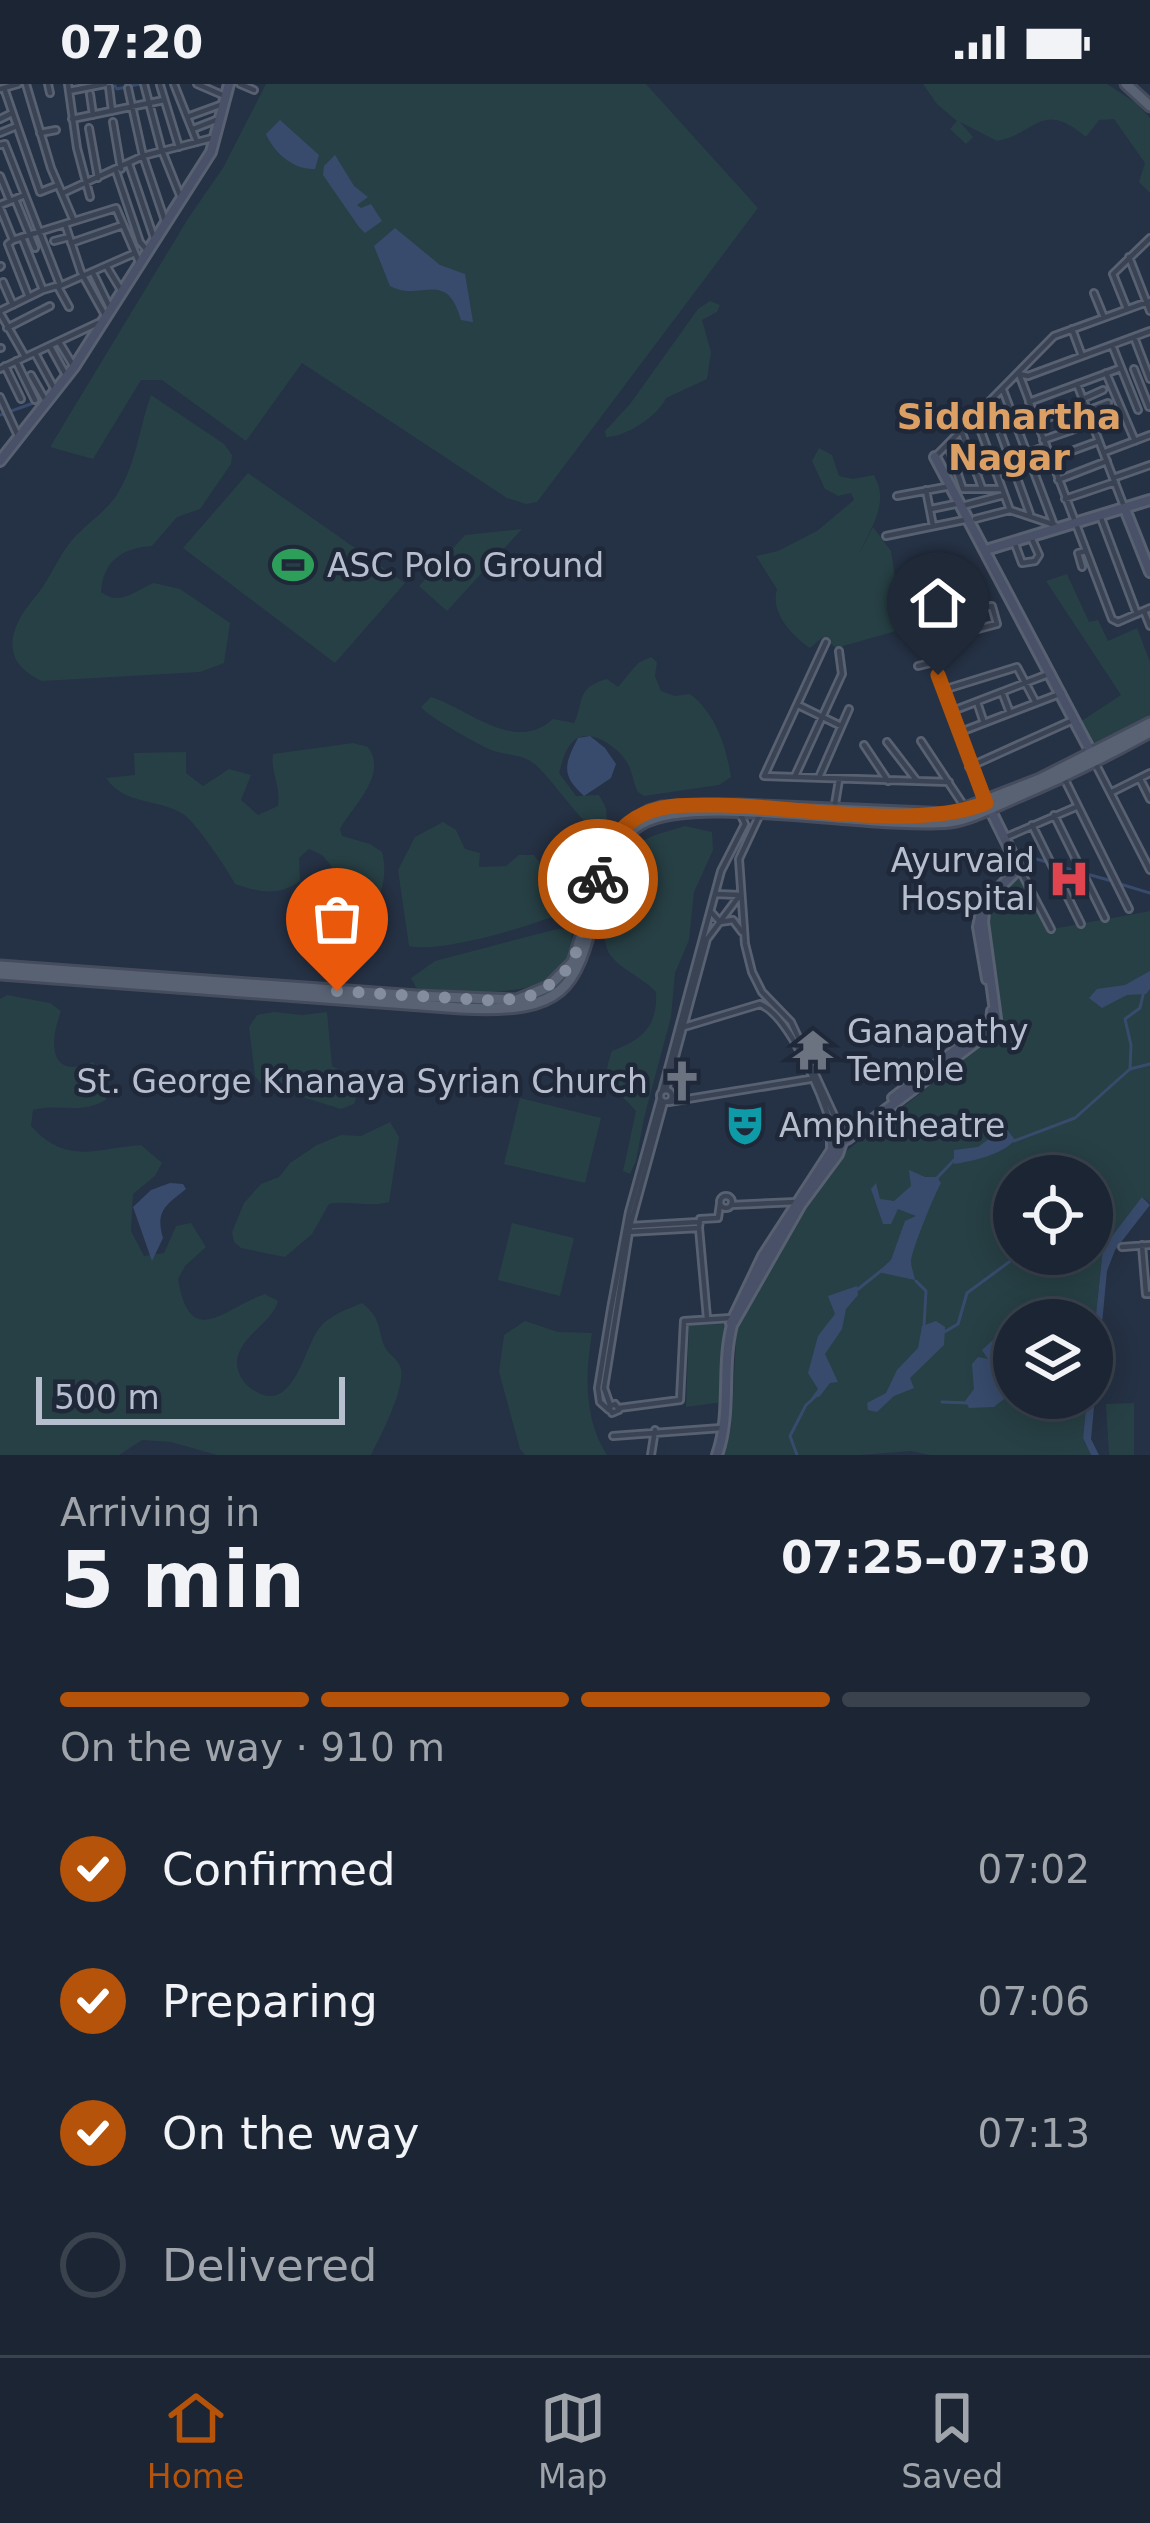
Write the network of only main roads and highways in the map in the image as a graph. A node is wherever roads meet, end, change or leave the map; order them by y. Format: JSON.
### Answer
{"nodes":[{"id":1,"x":1126,"y":84,"type":"edge"},
{"id":2,"x":1136,"y":84,"type":"edge"},
{"id":3,"x":1150,"y":101,"type":"edge"},
{"id":4,"x":1150,"y":731,"type":"edge"},
{"id":5,"x":1093,"y":758,"type":"junction"},
{"id":6,"x":988,"y":806,"type":"junction"},
{"id":7,"x":0,"y":970,"type":"edge"},
{"id":8,"x":417,"y":1000,"type":"junction"}],
"edges":[{"from":1,"to":3,"type":"main road"},
{"from":2,"to":3,"type":"main road"},
{"from":4,"to":5,"type":"main road"},
{"from":5,"to":6,"type":"main road"},
{"from":5,"to":6,"type":"main road"},
{"from":6,"to":8,"type":"main road"},
{"from":6,"to":8,"type":"main road"},
{"from":7,"to":8,"type":"main road"}]}
